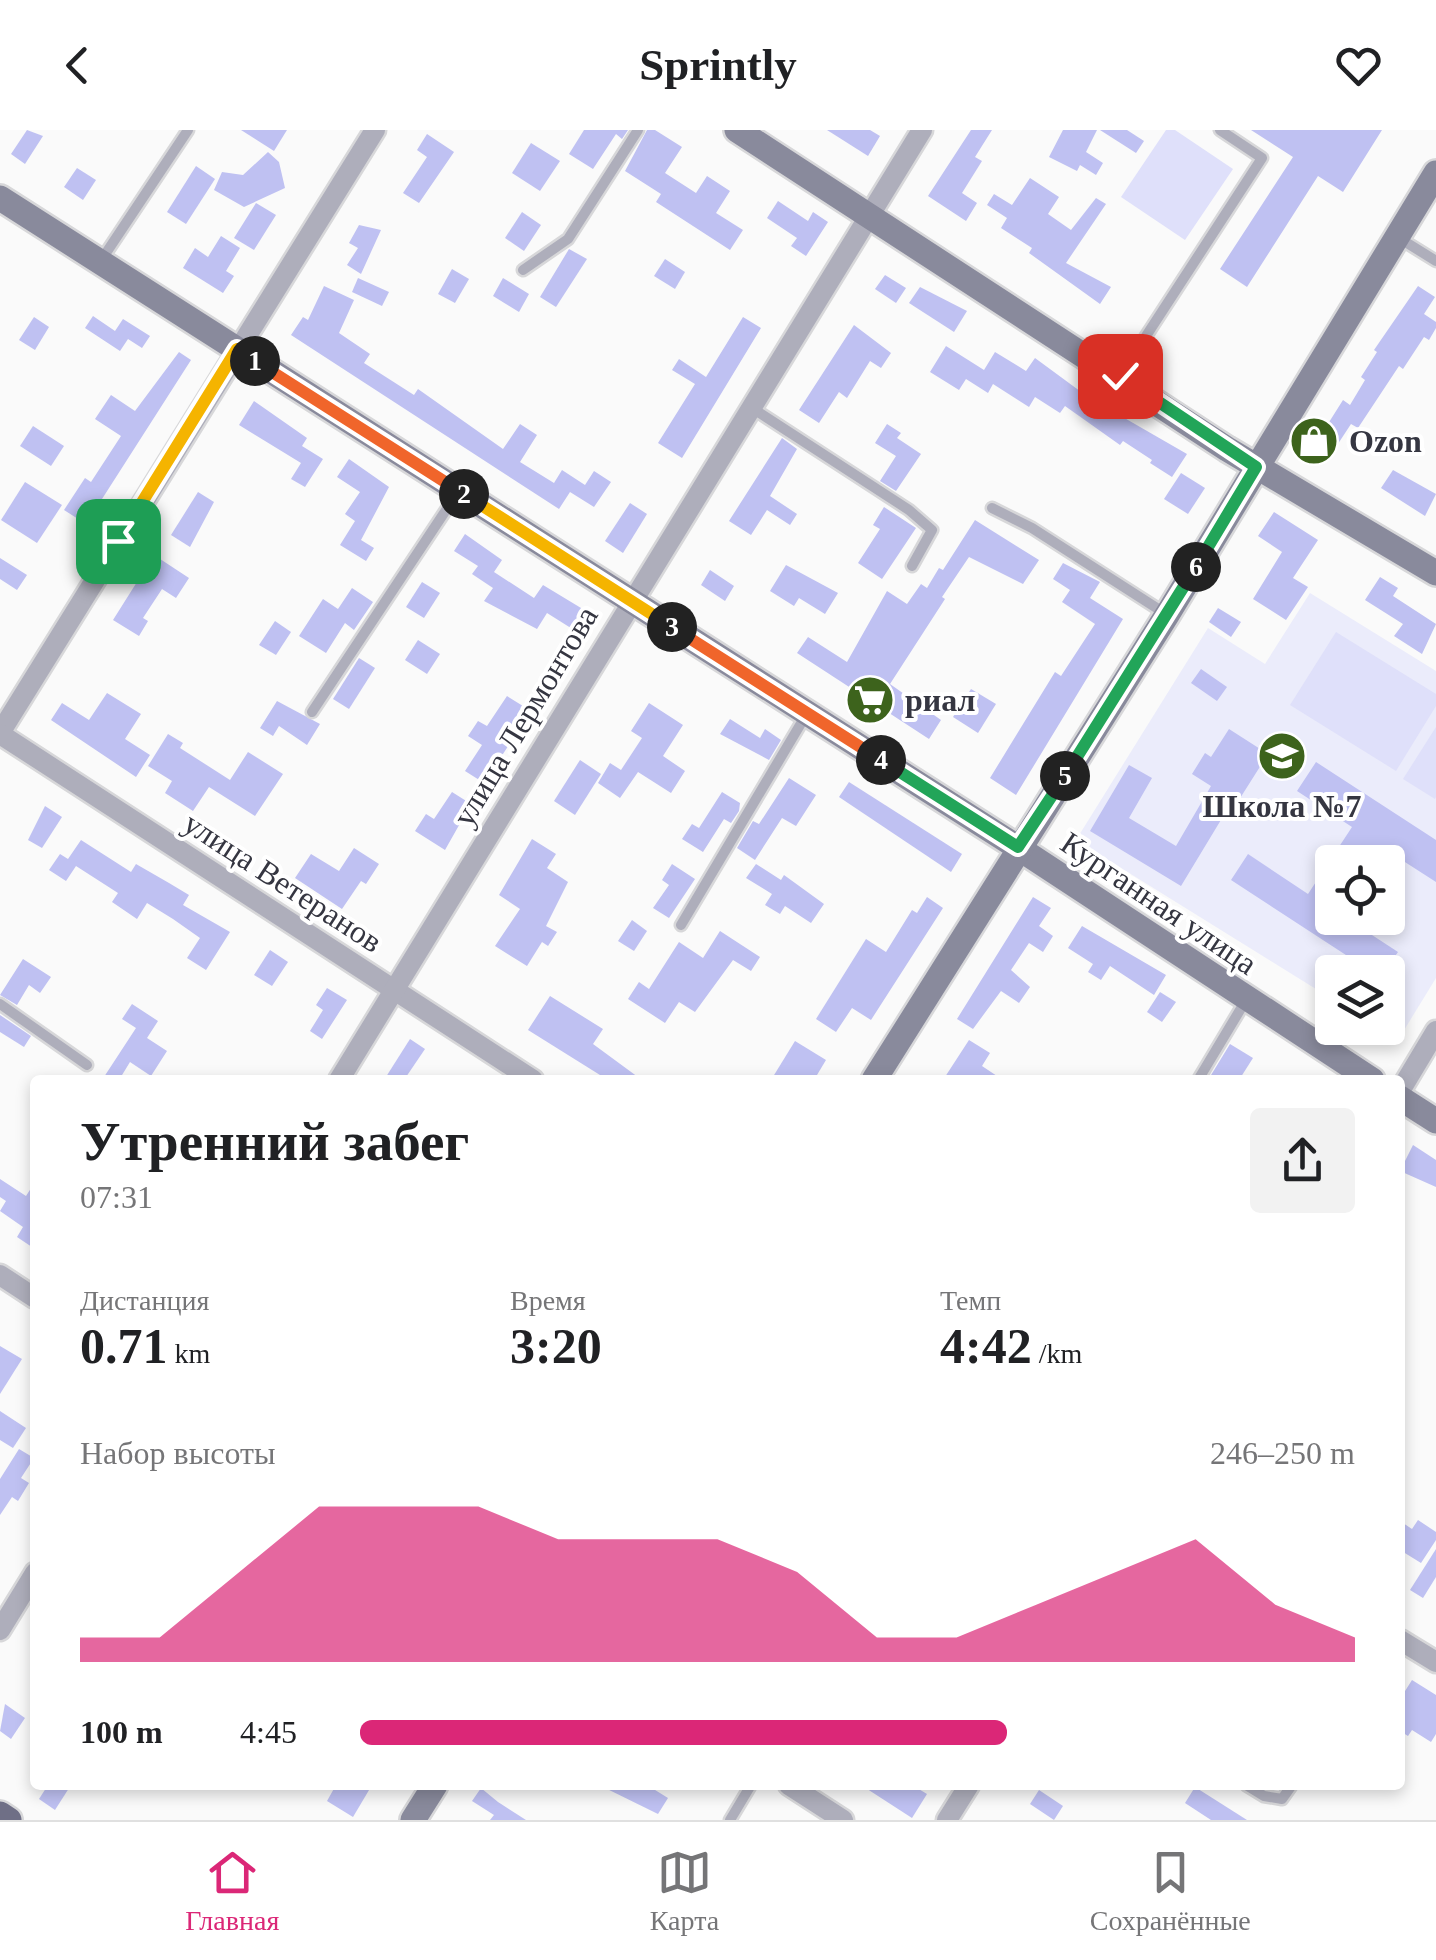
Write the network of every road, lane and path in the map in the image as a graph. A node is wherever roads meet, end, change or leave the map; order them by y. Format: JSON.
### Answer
{"nodes":[{"id":1,"x":188,"y":130,"type":"edge"},
{"id":2,"x":375,"y":130,"type":"edge"},
{"id":3,"x":638,"y":130,"type":"edge"},
{"id":4,"x":737,"y":130,"type":"edge"},
{"id":5,"x":922,"y":130,"type":"edge"},
{"id":6,"x":1220,"y":130,"type":"edge"},
{"id":7,"x":1436,"y":172,"type":"edge"},
{"id":8,"x":0,"y":198,"type":"edge"},
{"id":9,"x":871,"y":216,"type":"junction"},
{"id":10,"x":1397,"y":237,"type":"junction"},
{"id":11,"x":1436,"y":261,"type":"edge"},
{"id":12,"x":100,"y":262,"type":"junction"},
{"id":13,"x":524,"y":270,"type":"dead end"},
{"id":14,"x":237,"y":349,"type":"junction"},
{"id":15,"x":1120,"y":376,"type":"junction"},
{"id":16,"x":752,"y":408,"type":"junction"},
{"id":17,"x":1256,"y":467,"type":"junction"},
{"id":18,"x":459,"y":491,"type":"junction"},
{"id":19,"x":992,"y":508,"type":"dead end"},
{"id":20,"x":912,"y":566,"type":"dead end"},
{"id":21,"x":1436,"y":573,"type":"edge"},
{"id":22,"x":631,"y":600,"type":"junction"},
{"id":23,"x":1167,"y":615,"type":"junction"},
{"id":24,"x":312,"y":712,"type":"dead end"},
{"id":25,"x":807,"y":713,"type":"junction"},
{"id":26,"x":0,"y":734,"type":"edge"},
{"id":27,"x":1018,"y":847,"type":"junction"},
{"id":28,"x":682,"y":925,"type":"dead end"},
{"id":29,"x":394,"y":990,"type":"junction"},
{"id":30,"x":1246,"y":1000,"type":"junction"},
{"id":31,"x":0,"y":1004,"type":"edge"},
{"id":32,"x":1436,"y":1031,"type":"edge"},
{"id":33,"x":87,"y":1065,"type":"dead end"},
{"id":34,"x":342,"y":1075,"type":"edge"},
{"id":35,"x":525,"y":1075,"type":"edge"},
{"id":36,"x":877,"y":1075,"type":"edge"},
{"id":37,"x":1201,"y":1075,"type":"edge"},
{"id":38,"x":1364,"y":1075,"type":"edge"},
{"id":39,"x":1405,"y":1086,"type":"edge"},
{"id":40,"x":1405,"y":1098,"type":"edge"},
{"id":41,"x":1436,"y":1120,"type":"edge"},
{"id":42,"x":0,"y":1276,"type":"edge"},
{"id":43,"x":30,"y":1295,"type":"edge"},
{"id":44,"x":30,"y":1581,"type":"edge"},
{"id":45,"x":0,"y":1630,"type":"edge"},
{"id":46,"x":1405,"y":1643,"type":"edge"},
{"id":47,"x":1436,"y":1662,"type":"edge"},
{"id":48,"x":432,"y":1790,"type":"edge"},
{"id":49,"x":748,"y":1790,"type":"edge"},
{"id":50,"x":797,"y":1790,"type":"edge"},
{"id":51,"x":966,"y":1790,"type":"edge"},
{"id":52,"x":1254,"y":1790,"type":"edge"},
{"id":53,"x":1288,"y":1790,"type":"edge"},
{"id":54,"x":0,"y":1814,"type":"edge"},
{"id":55,"x":9,"y":1820,"type":"edge"},
{"id":56,"x":413,"y":1820,"type":"edge"},
{"id":57,"x":730,"y":1820,"type":"edge"},
{"id":58,"x":843,"y":1820,"type":"edge"},
{"id":59,"x":947,"y":1820,"type":"edge"}],
"edges":[{"from":1,"to":12,"type":"lane"},
{"from":2,"to":14,"type":"street"},
{"from":3,"to":13,"type":"lane"},
{"from":4,"to":9,"type":"street"},
{"from":5,"to":9,"type":"street","name":"улица Лермонтова"},
{"from":6,"to":15,"type":"lane"},
{"from":7,"to":10,"type":"street"},
{"from":8,"to":12,"type":"street","name":"Курганная улица"},
{"from":9,"to":15,"type":"street"},
{"from":9,"to":16,"type":"street","name":"улица Лермонтова"},
{"from":10,"to":11,"type":"lane"},
{"from":10,"to":17,"type":"street"},
{"from":12,"to":14,"type":"street","name":"Курганная улица"},
{"from":14,"to":18,"type":"street","name":"Курганная улица"},
{"from":14,"to":26,"type":"street"},
{"from":15,"to":17,"type":"street"},
{"from":16,"to":20,"type":"lane"},
{"from":16,"to":22,"type":"street","name":"улица Лермонтова"},
{"from":17,"to":21,"type":"street"},
{"from":17,"to":23,"type":"street"},
{"from":18,"to":22,"type":"street","name":"Курганная улица"},
{"from":18,"to":24,"type":"lane"},
{"from":19,"to":23,"type":"lane"},
{"from":22,"to":25,"type":"street","name":"Курганная улица"},
{"from":22,"to":29,"type":"street","name":"улица Лермонтова"},
{"from":23,"to":27,"type":"street"},
{"from":25,"to":27,"type":"street","name":"Курганная улица"},
{"from":25,"to":28,"type":"lane"},
{"from":26,"to":29,"type":"street","name":"улица Ветеранов"},
{"from":27,"to":30,"type":"street","name":"Курганная улица"},
{"from":27,"to":36,"type":"street"},
{"from":29,"to":34,"type":"street","name":"улица Лермонтова"},
{"from":29,"to":35,"type":"street","name":"улица Ветеранов"},
{"from":30,"to":37,"type":"lane"},
{"from":30,"to":38,"type":"street","name":"Курганная улица"},
{"from":31,"to":33,"type":"lane"},
{"from":32,"to":39,"type":"street"},
{"from":40,"to":41,"type":"street"},
{"from":42,"to":43,"type":"street"},
{"from":44,"to":45,"type":"street"},
{"from":46,"to":47,"type":"street"},
{"from":48,"to":56,"type":"street"},
{"from":49,"to":57,"type":"lane"},
{"from":50,"to":58,"type":"street"},
{"from":51,"to":59,"type":"street"},
{"from":52,"to":53,"type":"lane"},
{"from":54,"to":55,"type":"main road"}]}
